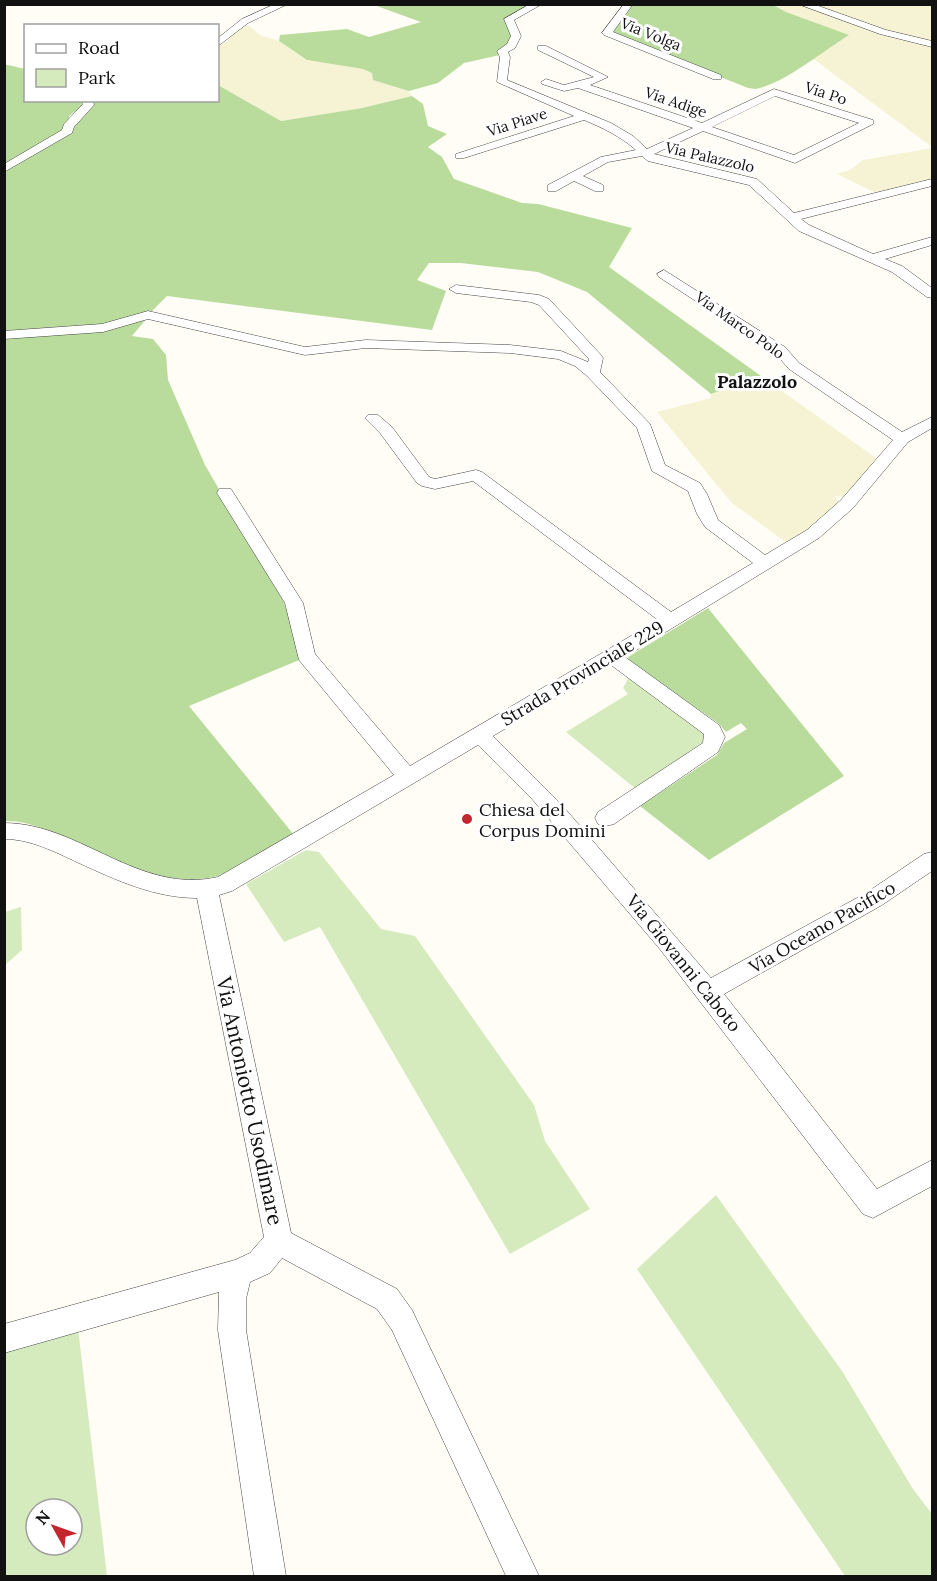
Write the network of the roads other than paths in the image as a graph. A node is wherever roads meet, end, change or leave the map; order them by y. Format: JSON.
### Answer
{"nodes":[{"id":1,"x":284,"y":4,"type":"edge"},
{"id":2,"x":538,"y":4,"type":"edge"},
{"id":3,"x":628,"y":4,"type":"edge"},
{"id":4,"x":802,"y":4,"type":"edge"},
{"id":5,"x":219,"y":42,"type":"edge"},
{"id":6,"x":933,"y":44,"type":"edge"},
{"id":7,"x":542,"y":48,"type":"dead end"},
{"id":8,"x":717,"y":77,"type":"dead end"},
{"id":9,"x":546,"y":82,"type":"dead end"},
{"id":10,"x":579,"y":85,"type":"junction"},
{"id":11,"x":88,"y":102,"type":"edge"},
{"id":12,"x":584,"y":116,"type":"junction"},
{"id":13,"x":702,"y":127,"type":"junction"},
{"id":14,"x":644,"y":154,"type":"junction"},
{"id":15,"x":460,"y":156,"type":"dead end"},
{"id":16,"x":795,"y":159,"type":"joint"},
{"id":17,"x":4,"y":169,"type":"edge"},
{"id":18,"x":573,"y":176,"type":"junction"},
{"id":19,"x":933,"y":182,"type":"edge"},
{"id":20,"x":552,"y":188,"type":"dead end"},
{"id":21,"x":599,"y":188,"type":"dead end"},
{"id":22,"x":792,"y":217,"type":"junction"},
{"id":23,"x":933,"y":241,"type":"edge"},
{"id":24,"x":873,"y":258,"type":"junction"},
{"id":25,"x":664,"y":274,"type":"dead end"},
{"id":26,"x":456,"y":289,"type":"dead end"},
{"id":27,"x":933,"y":294,"type":"edge"},
{"id":28,"x":4,"y":335,"type":"edge"},
{"id":29,"x":592,"y":373,"type":"junction"},
{"id":30,"x":373,"y":418,"type":"dead end"},
{"id":31,"x":933,"y":422,"type":"edge"},
{"id":32,"x":902,"y":440,"type":"junction"},
{"id":33,"x":494,"y":470,"type":"dead end"},
{"id":34,"x":476,"y":475,"type":"junction"},
{"id":35,"x":225,"y":493,"type":"dead end"},
{"id":36,"x":765,"y":563,"type":"junction"},
{"id":37,"x":670,"y":620,"type":"junction"},
{"id":38,"x":611,"y":656,"type":"junction"},
{"id":39,"x":479,"y":735,"type":"junction"},
{"id":40,"x":408,"y":778,"type":"junction"},
{"id":41,"x":606,"y":818,"type":"dead end"},
{"id":42,"x":4,"y":831,"type":"edge"},
{"id":43,"x":933,"y":860,"type":"edge"},
{"id":44,"x":207,"y":890,"type":"junction"},
{"id":45,"x":710,"y":991,"type":"junction"},
{"id":46,"x":933,"y":1172,"type":"edge"},
{"id":47,"x":278,"y":1241,"type":"junction"},
{"id":48,"x":238,"y":1273,"type":"junction"},
{"id":49,"x":4,"y":1339,"type":"edge"},
{"id":50,"x":270,"y":1576,"type":"edge"},
{"id":51,"x":523,"y":1576,"type":"edge"}],
"edges":[{"from":1,"to":5,"type":"street"},
{"from":2,"to":12,"type":"street","name":"Via Palazzolo"},
{"from":3,"to":8,"type":"street","name":"Via Volga"},
{"from":4,"to":6,"type":"street"},
{"from":7,"to":10,"type":"street"},
{"from":9,"to":10,"type":"street","name":"Via Adige"},
{"from":10,"to":13,"type":"street","name":"Via Adige"},
{"from":11,"to":17,"type":"street"},
{"from":12,"to":14,"type":"street","name":"Via Palazzolo"},
{"from":12,"to":15,"type":"street","name":"Via Piave"},
{"from":13,"to":14,"type":"street"},
{"from":13,"to":16,"type":"street","name":"Via Adige"},
{"from":13,"to":16,"type":"street","name":"Via Po"},
{"from":14,"to":18,"type":"street"},
{"from":14,"to":22,"type":"street","name":"Via Palazzolo"},
{"from":18,"to":20,"type":"street"},
{"from":18,"to":21,"type":"street"},
{"from":19,"to":22,"type":"street"},
{"from":22,"to":24,"type":"street","name":"Via Palazzolo"},
{"from":23,"to":24,"type":"street"},
{"from":24,"to":27,"type":"street","name":"Via Palazzolo"},
{"from":25,"to":32,"type":"street","name":"Via Marco Polo"},
{"from":26,"to":29,"type":"street"},
{"from":28,"to":29,"type":"street"},
{"from":29,"to":36,"type":"street"},
{"from":30,"to":34,"type":"street"},
{"from":31,"to":32,"type":"street","name":"Strada Provinciale 229"},
{"from":32,"to":36,"type":"street","name":"Strada Provinciale 229"},
{"from":33,"to":34,"type":"street"},
{"from":34,"to":37,"type":"street"},
{"from":35,"to":40,"type":"street"},
{"from":36,"to":37,"type":"street","name":"Strada Provinciale 229"},
{"from":37,"to":38,"type":"street","name":"Strada Provinciale 229"},
{"from":38,"to":39,"type":"street","name":"Strada Provinciale 229"},
{"from":38,"to":41,"type":"street"},
{"from":39,"to":40,"type":"street","name":"Strada Provinciale 229"},
{"from":39,"to":45,"type":"street","name":"Via Giovanni Caboto"},
{"from":40,"to":44,"type":"street","name":"Strada Provinciale 229"},
{"from":42,"to":44,"type":"street"},
{"from":43,"to":45,"type":"street","name":"Via Oceano Pacifico"},
{"from":44,"to":47,"type":"street","name":"Via Antoniotto Usodimare"},
{"from":45,"to":46,"type":"street","name":"Via Giovanni Caboto"},
{"from":47,"to":48,"type":"street"},
{"from":47,"to":51,"type":"street","name":"Via Antoniotto Usodimare"},
{"from":48,"to":49,"type":"street"},
{"from":48,"to":50,"type":"street"}]}
